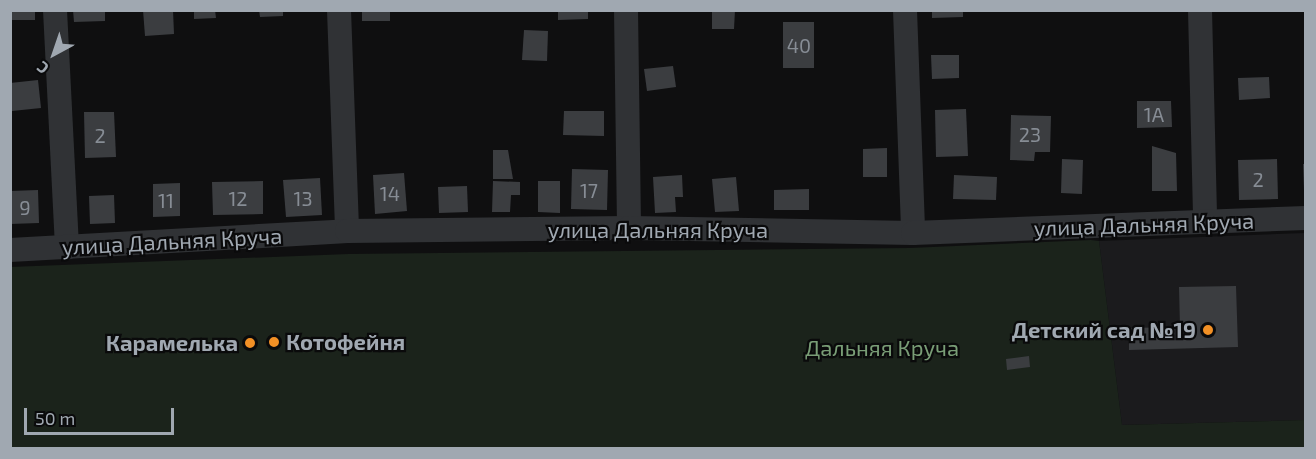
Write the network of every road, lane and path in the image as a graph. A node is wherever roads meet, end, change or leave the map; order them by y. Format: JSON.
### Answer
{"nodes":[{"id":1,"x":55,"y":10,"type":"edge"},
{"id":2,"x":339,"y":10,"type":"edge"},
{"id":3,"x":626,"y":10,"type":"edge"},
{"id":4,"x":905,"y":10,"type":"edge"},
{"id":5,"x":1200,"y":10,"type":"edge"},
{"id":6,"x":1205,"y":218,"type":"junction"},
{"id":7,"x":1305,"y":218,"type":"edge"},
{"id":8,"x":629,"y":228,"type":"junction"},
{"id":9,"x":347,"y":231,"type":"junction"},
{"id":10,"x":913,"y":233,"type":"junction"},
{"id":11,"x":67,"y":248,"type":"junction"},
{"id":12,"x":10,"y":250,"type":"edge"}],
"edges":[{"from":1,"to":11,"type":"street"},
{"from":2,"to":9,"type":"street"},
{"from":3,"to":8,"type":"street"},
{"from":4,"to":10,"type":"street"},
{"from":5,"to":6,"type":"street"},
{"from":6,"to":7,"type":"street","name":"улица Дальняя Круча"},
{"from":6,"to":10,"type":"street","name":"улица Дальняя Круча"},
{"from":8,"to":9,"type":"street","name":"улица Дальняя Круча"},
{"from":8,"to":10,"type":"street","name":"улица Дальняя Круча"},
{"from":9,"to":11,"type":"street","name":"улица Дальняя Круча"},
{"from":11,"to":12,"type":"street","name":"улица Дальняя Круча"}]}
